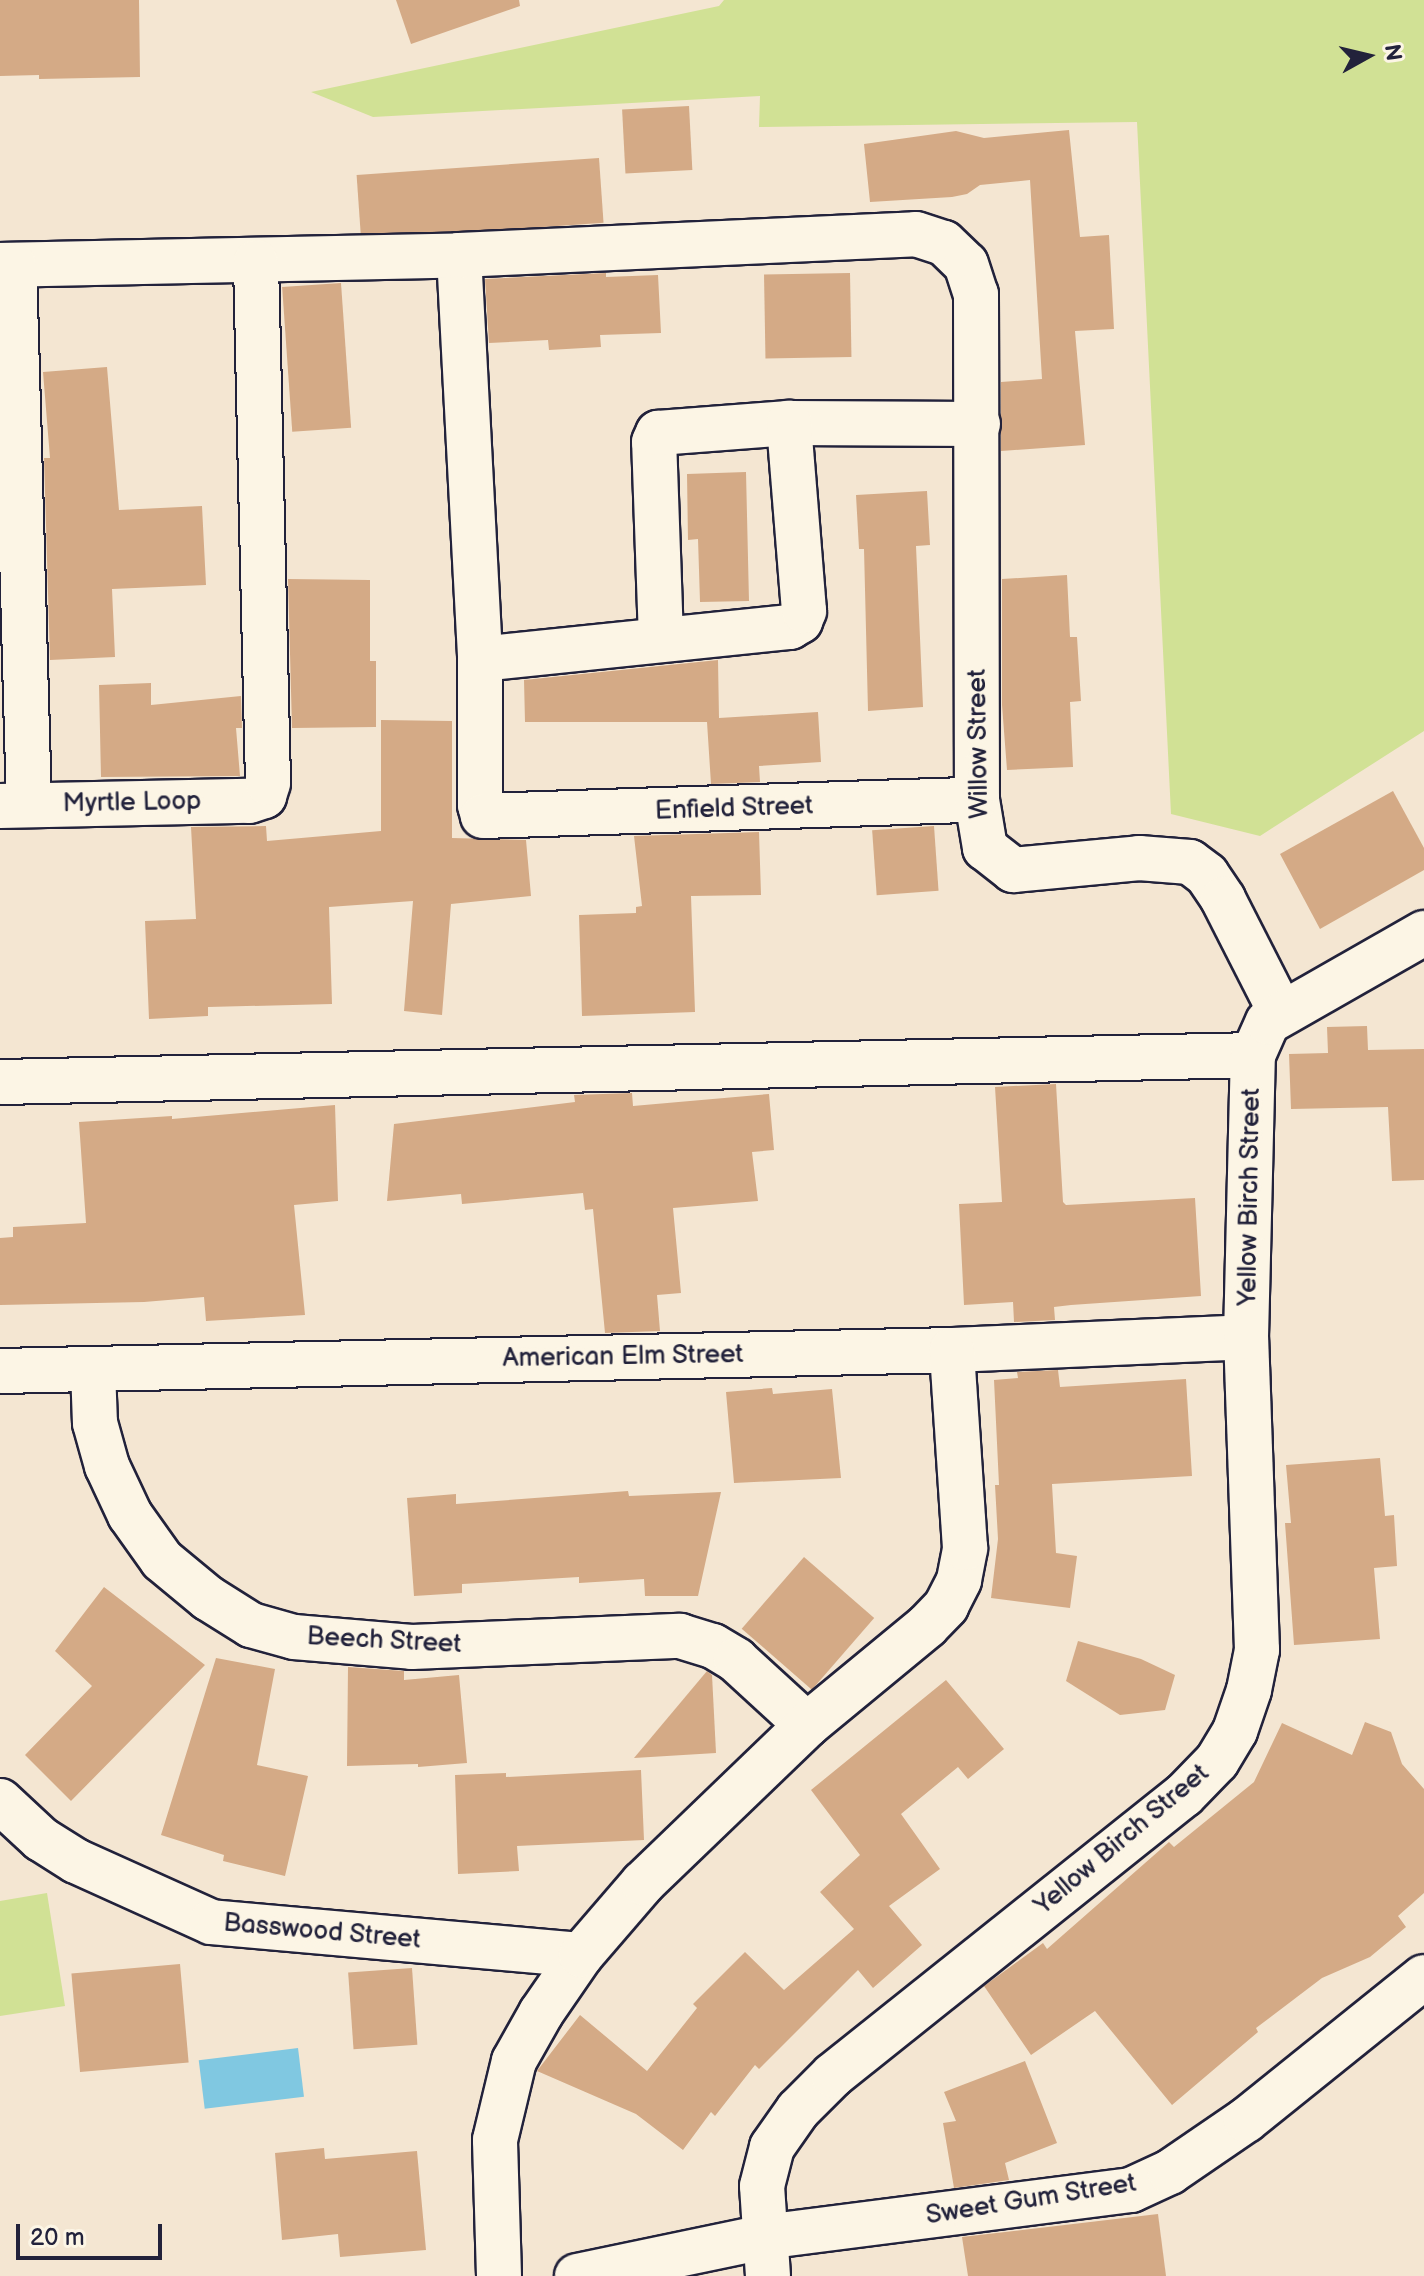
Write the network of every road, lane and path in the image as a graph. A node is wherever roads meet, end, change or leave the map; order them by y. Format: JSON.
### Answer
{"nodes":[{"id":1,"x":459,"y":255,"type":"junction"},
{"id":2,"x":256,"y":262,"type":"junction"},
{"id":3,"x":7,"y":265,"type":"edge"},
{"id":4,"x":789,"y":423,"type":"junction"},
{"id":5,"x":978,"y":424,"type":"junction"},
{"id":6,"x":661,"y":639,"type":"junction"},
{"id":7,"x":480,"y":659,"type":"junction"},
{"id":8,"x":977,"y":800,"type":"junction"},
{"id":9,"x":14,"y":805,"type":"edge"},
{"id":10,"x":1424,"y":933,"type":"edge"},
{"id":11,"x":1281,"y":1013,"type":"junction"},
{"id":12,"x":1253,"y":1055,"type":"junction"},
{"id":13,"x":0,"y":1082,"type":"edge"},
{"id":14,"x":1246,"y":1337,"type":"junction"},
{"id":15,"x":952,"y":1350,"type":"junction"},
{"id":16,"x":93,"y":1369,"type":"junction"},
{"id":17,"x":0,"y":1371,"type":"edge"},
{"id":18,"x":807,"y":1725,"type":"junction"},
{"id":19,"x":0,"y":1801,"type":"edge"},
{"id":20,"x":581,"y":1955,"type":"junction"},
{"id":21,"x":1424,"y":1977,"type":"edge"},
{"id":22,"x":766,"y":2257,"type":"edge"},
{"id":23,"x":499,"y":2276,"type":"edge"},
{"id":24,"x":577,"y":2276,"type":"edge"}],
"edges":[{"from":1,"to":2,"type":"street"},
{"from":1,"to":5,"type":"street","name":"Willow Street"},
{"from":1,"to":7,"type":"street"},
{"from":2,"to":3,"type":"street"},
{"from":2,"to":9,"type":"street","name":"Myrtle Loop"},
{"from":3,"to":9,"type":"street"},
{"from":4,"to":5,"type":"street"},
{"from":4,"to":6,"type":"street"},
{"from":4,"to":6,"type":"street"},
{"from":5,"to":8,"type":"street","name":"Willow Street"},
{"from":6,"to":7,"type":"street"},
{"from":7,"to":8,"type":"street","name":"Enfield Street"},
{"from":8,"to":11,"type":"street","name":"Willow Street"},
{"from":10,"to":11,"type":"street"},
{"from":11,"to":12,"type":"street"},
{"from":12,"to":13,"type":"street"},
{"from":12,"to":14,"type":"street","name":"Yellow Birch Street"},
{"from":14,"to":15,"type":"street","name":"American Elm Street"},
{"from":14,"to":22,"type":"street","name":"Yellow Birch Street"},
{"from":15,"to":16,"type":"street","name":"American Elm Street"},
{"from":15,"to":18,"type":"street"},
{"from":16,"to":17,"type":"street","name":"American Elm Street"},
{"from":16,"to":18,"type":"street","name":"Beech Street"},
{"from":18,"to":20,"type":"street"},
{"from":19,"to":20,"type":"street","name":"Basswood Street"},
{"from":20,"to":23,"type":"street"},
{"from":21,"to":22,"type":"street","name":"Sweet Gum Street"},
{"from":22,"to":24,"type":"street","name":"Sweet Gum Street"}]}
